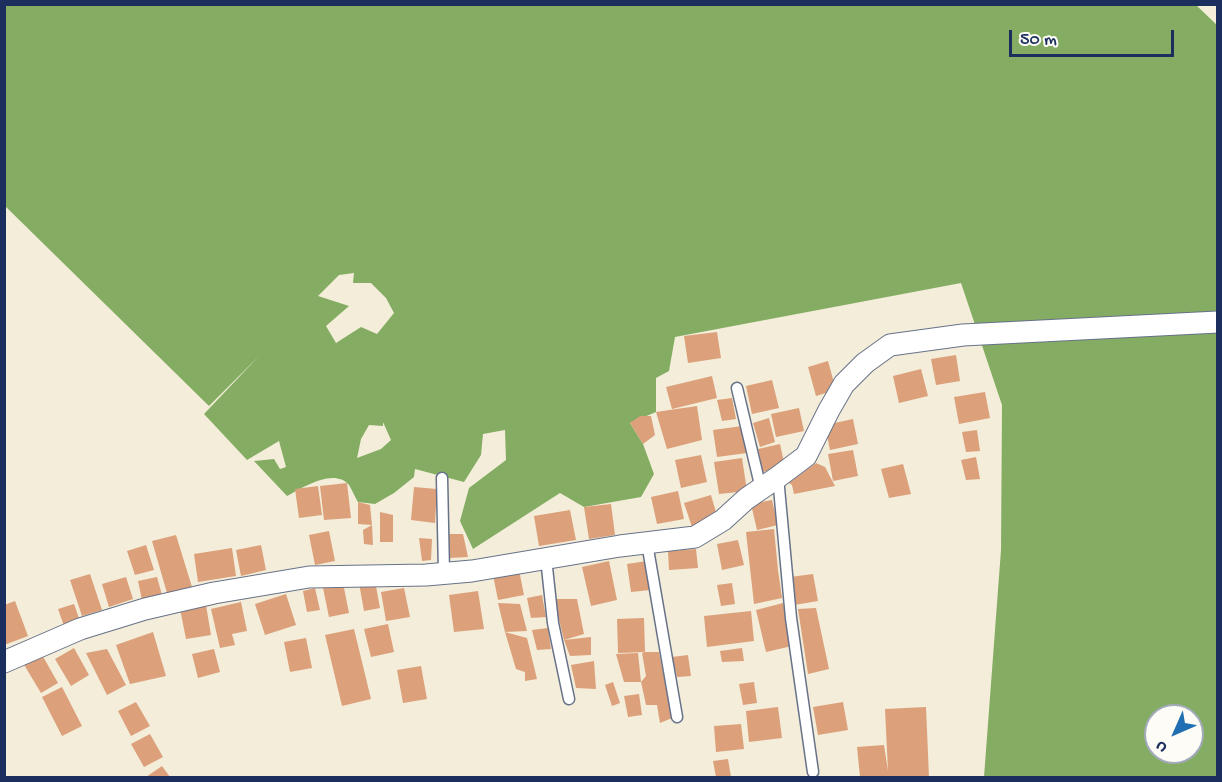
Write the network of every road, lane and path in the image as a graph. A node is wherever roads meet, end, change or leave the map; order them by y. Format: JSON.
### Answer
{"nodes":[{"id":1,"x":1218,"y":322,"type":"edge"},
{"id":2,"x":737,"y":388,"type":"dead end"},
{"id":3,"x":442,"y":478,"type":"dead end"},
{"id":4,"x":770,"y":483,"type":"junction"},
{"id":5,"x":647,"y":543,"type":"junction"},
{"id":6,"x":546,"y":558,"type":"junction"},
{"id":7,"x":444,"y":573,"type":"junction"},
{"id":8,"x":4,"y":662,"type":"edge"},
{"id":9,"x":569,"y":699,"type":"dead end"},
{"id":10,"x":677,"y":717,"type":"dead end"},
{"id":11,"x":813,"y":772,"type":"dead end"}],
"edges":[{"from":1,"to":4,"type":"street"},
{"from":2,"to":4,"type":"lane"},
{"from":3,"to":7,"type":"lane"},
{"from":4,"to":5,"type":"street"},
{"from":4,"to":11,"type":"lane"},
{"from":5,"to":6,"type":"street"},
{"from":5,"to":10,"type":"lane"},
{"from":6,"to":7,"type":"street"},
{"from":6,"to":9,"type":"lane"},
{"from":7,"to":8,"type":"street"}]}
